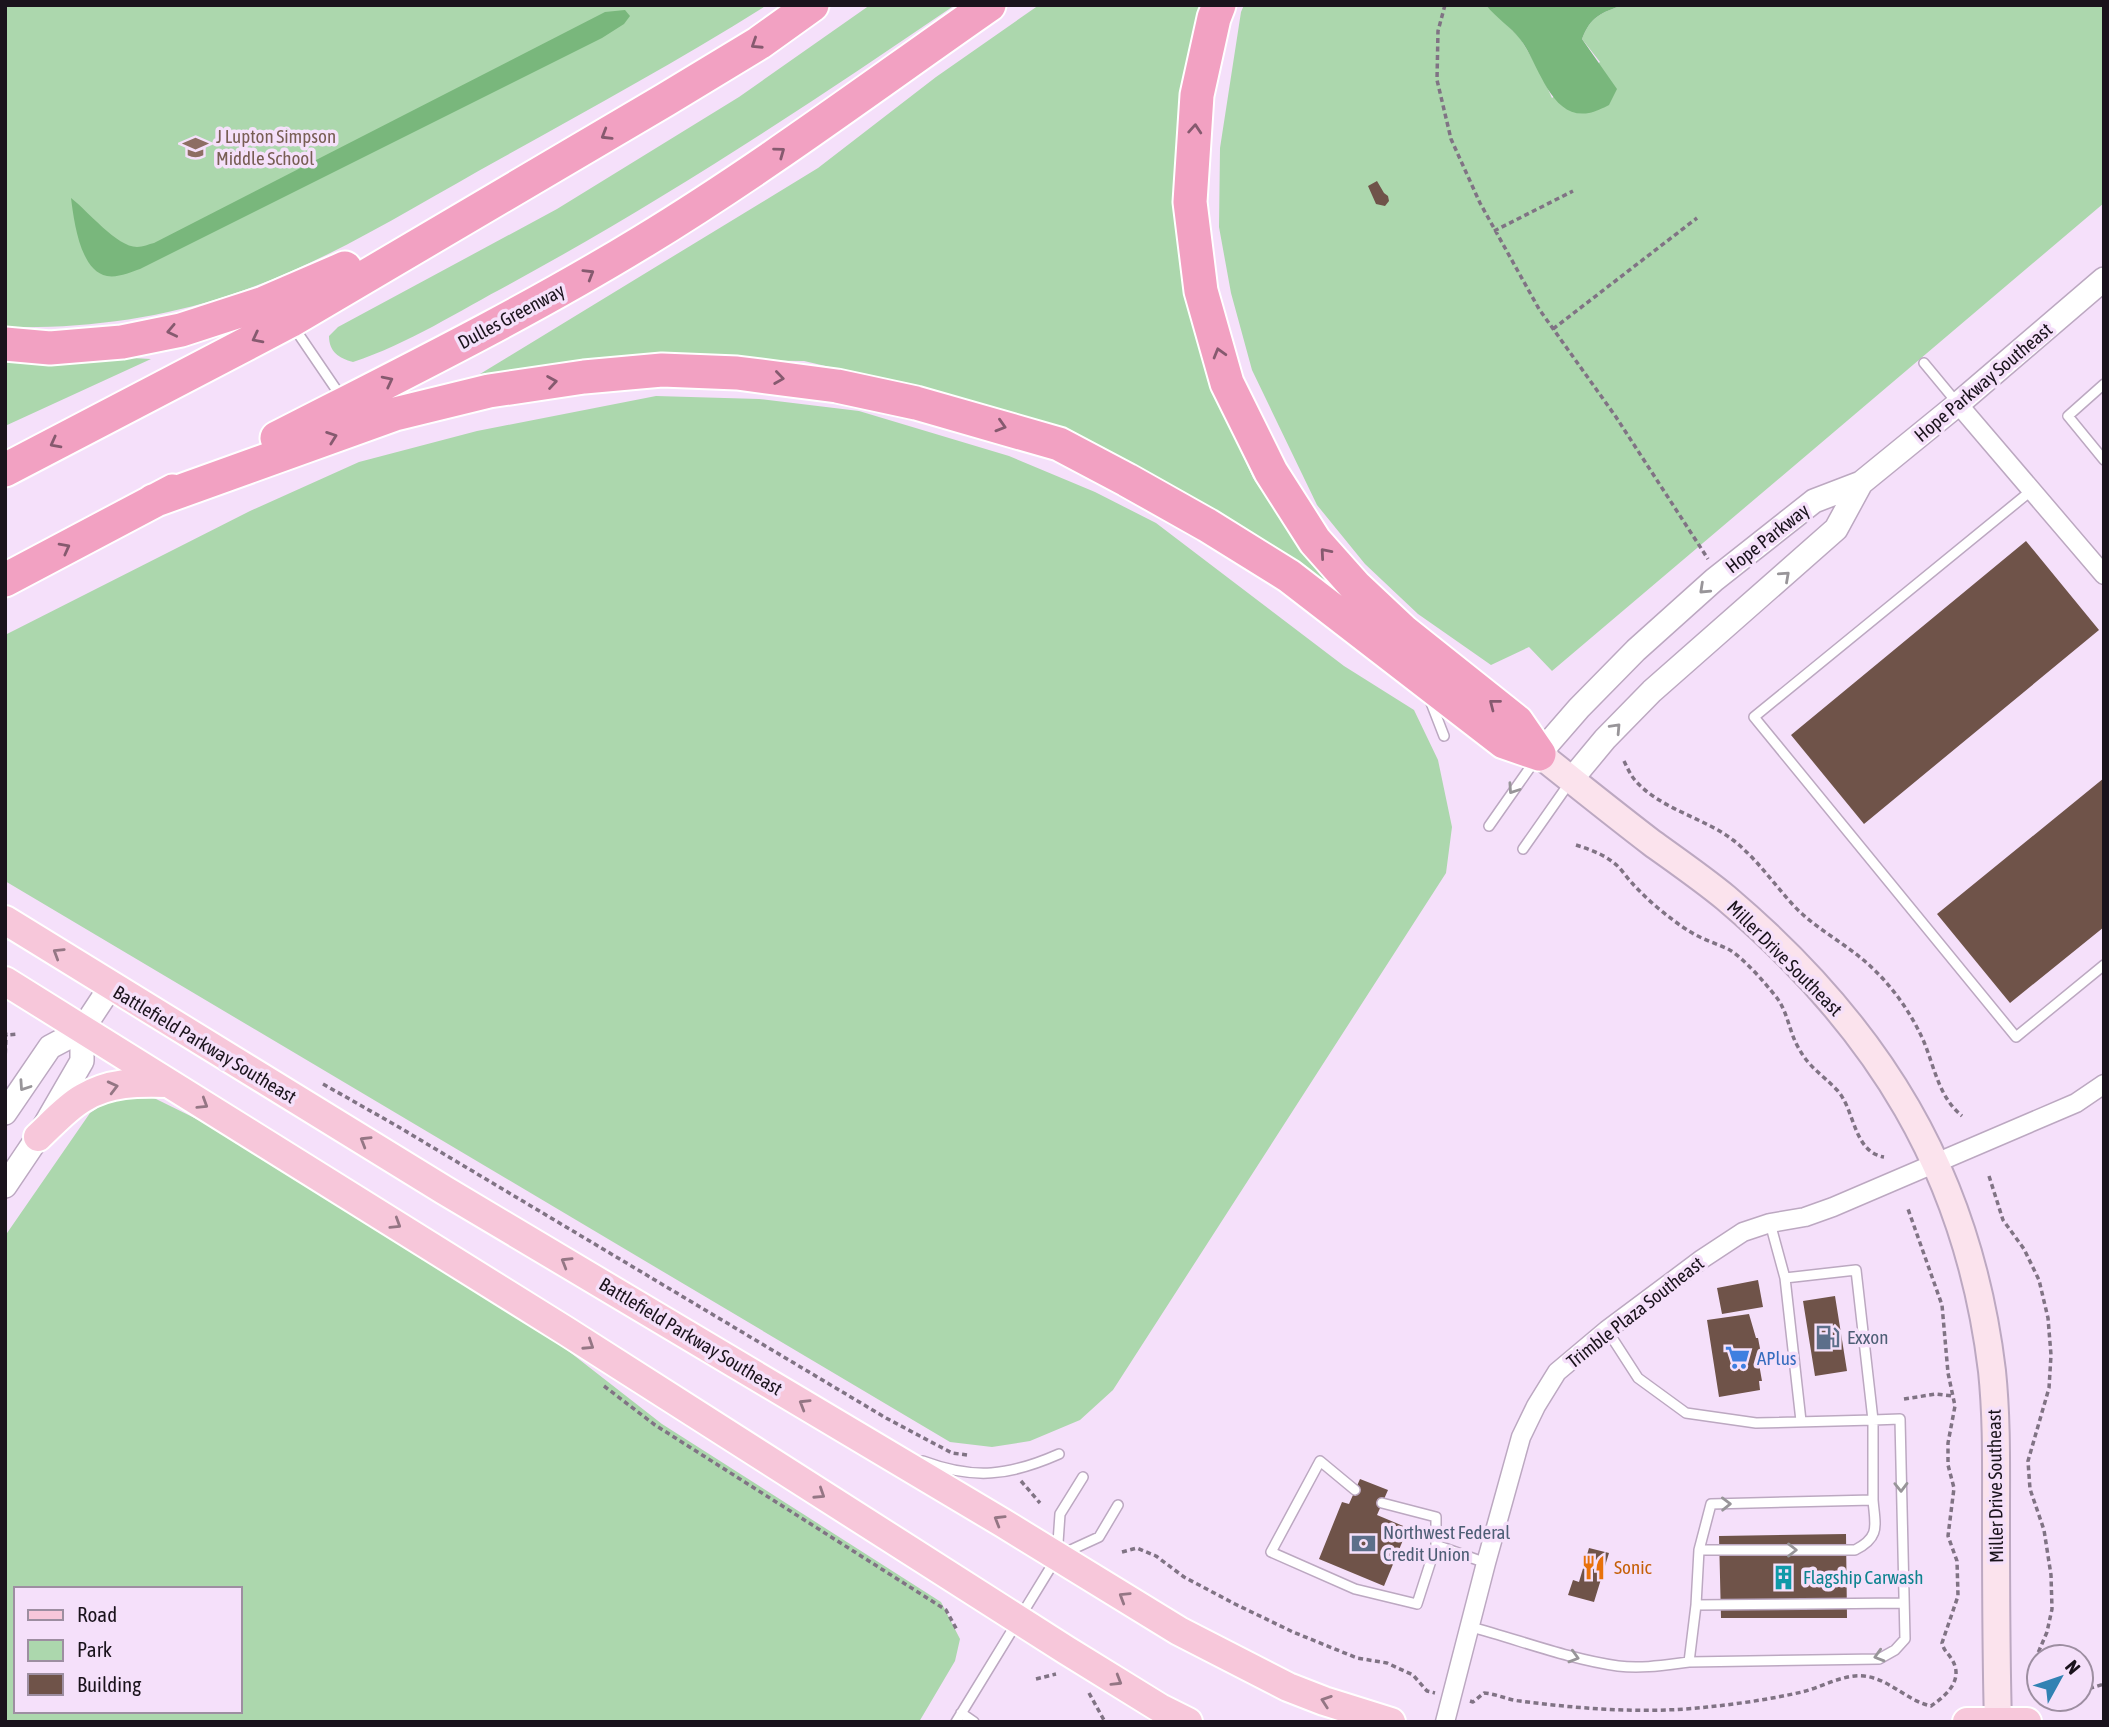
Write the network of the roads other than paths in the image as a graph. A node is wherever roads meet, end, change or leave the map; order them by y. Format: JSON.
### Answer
{"nodes":[{"id":1,"x":812,"y":5,"type":"edge"},
{"id":2,"x":989,"y":5,"type":"edge"},
{"id":3,"x":1219,"y":5,"type":"edge"},
{"id":4,"x":486,"y":207,"type":"junction"},
{"id":5,"x":2104,"y":279,"type":"edge"},
{"id":6,"x":290,"y":321,"type":"junction"},
{"id":7,"x":5,"y":344,"type":"edge"},
{"id":8,"x":1924,"y":363,"type":"dead end"},
{"id":9,"x":2104,"y":384,"type":"edge"},
{"id":10,"x":345,"y":403,"type":"junction"},
{"id":11,"x":1958,"y":404,"type":"junction"},
{"id":12,"x":2104,"y":460,"type":"edge"},
{"id":13,"x":5,"y":470,"type":"edge"},
{"id":14,"x":1861,"y":483,"type":"junction"},
{"id":15,"x":2032,"y":490,"type":"junction"},
{"id":16,"x":153,"y":501,"type":"junction"},
{"id":17,"x":2104,"y":575,"type":"edge"},
{"id":18,"x":5,"y":580,"type":"edge"},
{"id":19,"x":1409,"y":670,"type":"junction"},
{"id":20,"x":1444,"y":736,"type":"dead end"},
{"id":21,"x":1539,"y":754,"type":"junction"},
{"id":22,"x":1571,"y":780,"type":"junction"},
{"id":23,"x":1489,"y":826,"type":"dead end"},
{"id":24,"x":1523,"y":849,"type":"dead end"},
{"id":25,"x":5,"y":920,"type":"edge"},
{"id":26,"x":2104,"y":965,"type":"edge"},
{"id":27,"x":5,"y":981,"type":"edge"},
{"id":28,"x":110,"y":986,"type":"junction"},
{"id":29,"x":82,"y":1030,"type":"junction"},
{"id":30,"x":169,"y":1083,"type":"junction"},
{"id":31,"x":2104,"y":1084,"type":"edge"},
{"id":32,"x":5,"y":1113,"type":"edge"},
{"id":33,"x":38,"y":1137,"type":"junction"},
{"id":34,"x":1936,"y":1163,"type":"junction"},
{"id":35,"x":5,"y":1186,"type":"edge"},
{"id":36,"x":1770,"y":1223,"type":"junction"},
{"id":37,"x":1785,"y":1278,"type":"junction"},
{"id":38,"x":1607,"y":1330,"type":"junction"},
{"id":39,"x":1873,"y":1420,"type":"junction"},
{"id":40,"x":1801,"y":1421,"type":"junction"},
{"id":41,"x":853,"y":1433,"type":"junction"},
{"id":42,"x":1059,"y":1454,"type":"dead end"},
{"id":43,"x":1083,"y":1477,"type":"dead end"},
{"id":44,"x":1355,"y":1490,"type":"dead end"},
{"id":45,"x":1873,"y":1500,"type":"junction"},
{"id":46,"x":1382,"y":1503,"type":"dead end"},
{"id":47,"x":1118,"y":1505,"type":"dead end"},
{"id":48,"x":1436,"y":1545,"type":"junction"},
{"id":49,"x":1699,"y":1550,"type":"junction"},
{"id":50,"x":1057,"y":1557,"type":"junction"},
{"id":51,"x":1486,"y":1563,"type":"junction"},
{"id":52,"x":1903,"y":1603,"type":"junction"},
{"id":53,"x":1696,"y":1605,"type":"junction"},
{"id":54,"x":1017,"y":1620,"type":"junction"},
{"id":55,"x":1471,"y":1627,"type":"junction"},
{"id":56,"x":1689,"y":1662,"type":"junction"},
{"id":57,"x":959,"y":1718,"type":"edge"},
{"id":58,"x":1998,"y":1721,"type":"edge"},
{"id":59,"x":974,"y":1722,"type":"edge"},
{"id":60,"x":1188,"y":1722,"type":"edge"},
{"id":61,"x":1391,"y":1722,"type":"edge"},
{"id":62,"x":1445,"y":1722,"type":"edge"},
{"id":63,"x":1968,"y":1722,"type":"edge"},
{"id":64,"x":2026,"y":1722,"type":"edge"}],
"edges":[{"from":1,"to":4,"type":"highway","one_way":true},
{"from":10,"to":2,"type":"highway","name":"Dulles Greenway","one_way":true},
{"from":21,"to":3,"type":"highway","one_way":true},
{"from":4,"to":6,"type":"highway"},
{"from":4,"to":7,"type":"highway","one_way":true},
{"from":5,"to":11,"type":"street","name":"Hope Parkway Southeast"},
{"from":6,"to":10,"type":"lane"},
{"from":6,"to":13,"type":"highway","one_way":true},
{"from":8,"to":11,"type":"lane"},
{"from":9,"to":12,"type":"lane"},
{"from":10,"to":16,"type":"highway","name":"Dulles Greenway"},
{"from":11,"to":14,"type":"street","name":"Hope Parkway Southeast"},
{"from":11,"to":15,"type":"street"},
{"from":14,"to":21,"type":"street","name":"Hope Parkway","one_way":true},
{"from":22,"to":14,"type":"street","name":"Hope Parkway","one_way":true},
{"from":15,"to":17,"type":"street"},
{"from":15,"to":26,"type":"lane"},
{"from":18,"to":16,"type":"highway","name":"Dulles Greenway","one_way":true},
{"from":16,"to":19,"type":"highway","one_way":true},
{"from":19,"to":20,"type":"lane"},
{"from":19,"to":21,"type":"highway"},
{"from":21,"to":22,"type":"main road","name":"Miller Drive Southeast"},
{"from":21,"to":23,"type":"lane","name":"Hope Parkway","one_way":true},
{"from":22,"to":24,"type":"lane","name":"Hope Parkway"},
{"from":22,"to":34,"type":"main road","name":"Miller Drive Southeast"},
{"from":28,"to":25,"type":"main road","name":"Battlefield Parkway Southeast","one_way":true},
{"from":27,"to":29,"type":"main road"},
{"from":28,"to":29,"type":"street"},
{"from":41,"to":28,"type":"main road","name":"Battlefield Parkway Southeast","one_way":true},
{"from":29,"to":30,"type":"main road"},
{"from":29,"to":32,"type":"street","one_way":true},
{"from":29,"to":33,"type":"street"},
{"from":33,"to":30,"type":"main road","one_way":true},
{"from":30,"to":54,"type":"main road","one_way":true},
{"from":31,"to":34,"type":"street","name":"Trimble Plaza Southeast"},
{"from":33,"to":35,"type":"street"},
{"from":34,"to":36,"type":"street","name":"Trimble Plaza Southeast"},
{"from":34,"to":58,"type":"main road","name":"Miller Drive Southeast"},
{"from":36,"to":37,"type":"lane"},
{"from":36,"to":38,"type":"street","name":"Trimble Plaza Southeast"},
{"from":37,"to":39,"type":"lane"},
{"from":37,"to":40,"type":"lane"},
{"from":38,"to":40,"type":"lane"},
{"from":38,"to":51,"type":"street","name":"Trimble Plaza Southeast"},
{"from":39,"to":40,"type":"lane"},
{"from":39,"to":45,"type":"lane"},
{"from":39,"to":52,"type":"lane","one_way":true},
{"from":41,"to":42,"type":"lane"},
{"from":50,"to":41,"type":"main road","name":"Battlefield Parkway Southeast","one_way":true},
{"from":43,"to":50,"type":"lane"},
{"from":44,"to":48,"type":"lane"},
{"from":49,"to":45,"type":"lane","one_way":true},
{"from":49,"to":45,"type":"lane","one_way":true},
{"from":46,"to":48,"type":"lane"},
{"from":47,"to":50,"type":"lane"},
{"from":48,"to":51,"type":"lane"},
{"from":49,"to":53,"type":"lane"},
{"from":50,"to":54,"type":"lane"},
{"from":61,"to":50,"type":"main road","name":"Battlefield Parkway Southeast","one_way":true},
{"from":51,"to":55,"type":"street","name":"Trimble Plaza Southeast"},
{"from":52,"to":53,"type":"lane"},
{"from":52,"to":56,"type":"lane","one_way":true},
{"from":53,"to":56,"type":"lane"},
{"from":54,"to":57,"type":"lane"},
{"from":54,"to":60,"type":"main road","one_way":true},
{"from":55,"to":56,"type":"lane","one_way":true},
{"from":55,"to":62,"type":"street","name":"Trimble Plaza Southeast"},
{"from":57,"to":59,"type":"lane"},
{"from":58,"to":63,"type":"main road"},
{"from":58,"to":64,"type":"main road"}]}
